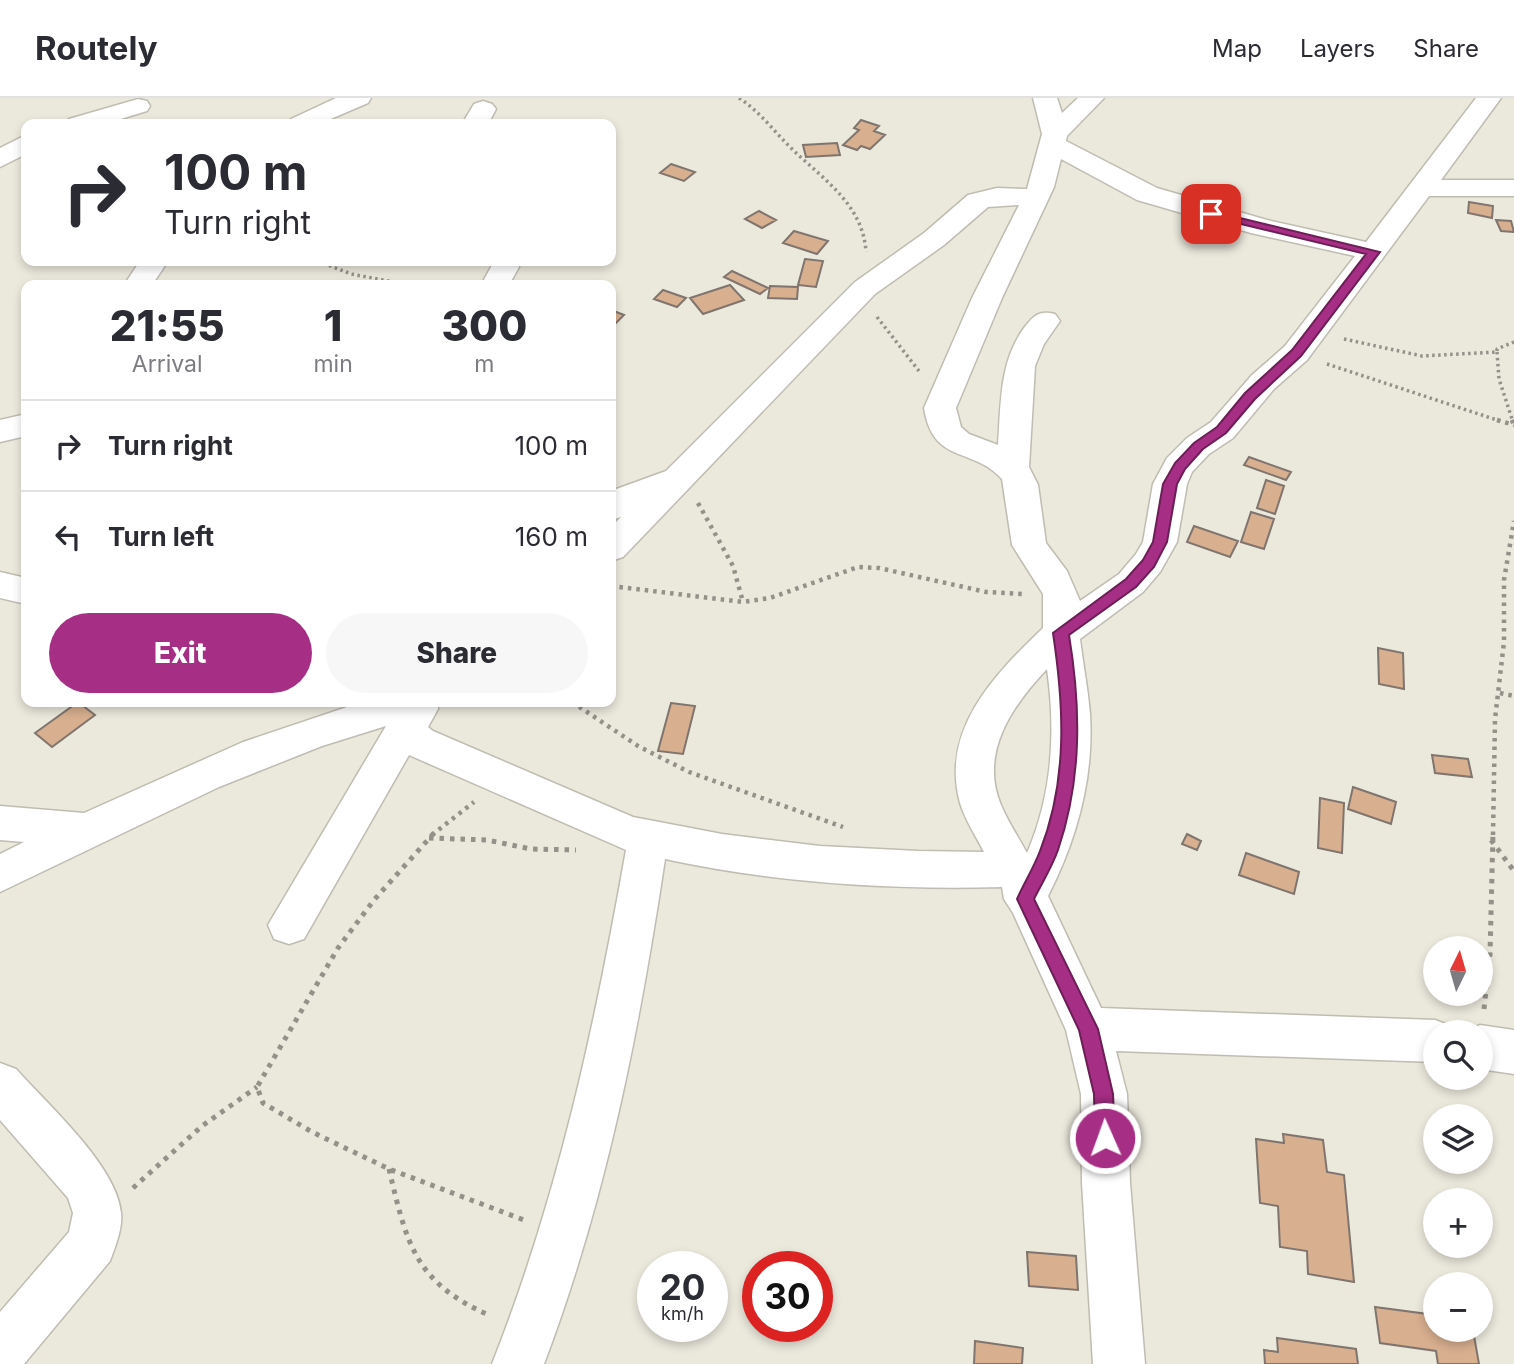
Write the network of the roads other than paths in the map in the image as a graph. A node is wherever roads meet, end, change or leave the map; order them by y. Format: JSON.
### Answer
{"nodes":[{"id":1,"x":359,"y":98,"type":"edge"},
{"id":2,"x":1045,"y":98,"type":"edge"},
{"id":3,"x":1115,"y":98,"type":"edge"},
{"id":4,"x":1489,"y":98,"type":"edge"},
{"id":5,"x":1089,"y":101,"type":"edge"},
{"id":6,"x":140,"y":109,"type":"edge"},
{"id":7,"x":99,"y":119,"type":"edge"},
{"id":8,"x":310,"y":119,"type":"edge"},
{"id":9,"x":1054,"y":139,"type":"junction"},
{"id":10,"x":21,"y":147,"type":"edge"},
{"id":11,"x":0,"y":159,"type":"edge"},
{"id":12,"x":1421,"y":188,"type":"junction"},
{"id":13,"x":1514,"y":188,"type":"edge"},
{"id":14,"x":1034,"y":197,"type":"junction"},
{"id":15,"x":1374,"y":252,"type":"junction"},
{"id":16,"x":1045,"y":321,"type":"dead end"},
{"id":17,"x":21,"y":426,"type":"edge"},
{"id":18,"x":0,"y":431,"type":"edge"},
{"id":19,"x":956,"y":439,"type":"junction"},
{"id":20,"x":1012,"y":468,"type":"junction"},
{"id":21,"x":684,"y":472,"type":"junction"},
{"id":22,"x":616,"y":504,"type":"edge"},
{"id":23,"x":1023,"y":523,"type":"junction"},
{"id":24,"x":616,"y":543,"type":"edge"},
{"id":25,"x":0,"y":586,"type":"edge"},
{"id":26,"x":21,"y":590,"type":"edge"},
{"id":27,"x":1061,"y":633,"type":"junction"},
{"id":28,"x":337,"y":707,"type":"edge"},
{"id":29,"x":416,"y":711,"type":"edge"},
{"id":30,"x":363,"y":715,"type":"junction"},
{"id":31,"x":0,"y":823,"type":"edge"},
{"id":32,"x":89,"y":831,"type":"junction"},
{"id":33,"x":638,"y":835,"type":"junction"},
{"id":34,"x":0,"y":874,"type":"edge"},
{"id":35,"x":1020,"y":884,"type":"junction"},
{"id":36,"x":289,"y":925,"type":"dead end"},
{"id":37,"x":1088,"y":1029,"type":"junction"},
{"id":38,"x":1493,"y":1038,"type":"edge"},
{"id":39,"x":1423,"y":1041,"type":"edge"},
{"id":40,"x":1514,"y":1052,"type":"edge"},
{"id":41,"x":0,"y":1085,"type":"edge"},
{"id":42,"x":1115,"y":1310,"type":"junction"},
{"id":43,"x":525,"y":1347,"type":"edge"},
{"id":44,"x":0,"y":1352,"type":"edge"},
{"id":45,"x":1119,"y":1364,"type":"edge"},
{"id":46,"x":1146,"y":1364,"type":"edge"}],
"edges":[{"from":1,"to":8,"type":"street"},
{"from":2,"to":9,"type":"street"},
{"from":3,"to":5,"type":"street"},
{"from":4,"to":12,"type":"street"},
{"from":5,"to":9,"type":"street"},
{"from":6,"to":7,"type":"street"},
{"from":9,"to":14,"type":"street"},
{"from":9,"to":15,"type":"street"},
{"from":10,"to":11,"type":"street"},
{"from":12,"to":13,"type":"street"},
{"from":12,"to":15,"type":"street"},
{"from":14,"to":19,"type":"street"},
{"from":14,"to":21,"type":"street"},
{"from":15,"to":27,"type":"street"},
{"from":16,"to":20,"type":"street"},
{"from":17,"to":18,"type":"street"},
{"from":19,"to":20,"type":"street"},
{"from":19,"to":23,"type":"street"},
{"from":20,"to":23,"type":"street"},
{"from":21,"to":22,"type":"street"},
{"from":21,"to":24,"type":"street"},
{"from":23,"to":27,"type":"street"},
{"from":25,"to":26,"type":"street"},
{"from":27,"to":35,"type":"street"},
{"from":27,"to":35,"type":"street"},
{"from":28,"to":30,"type":"street"},
{"from":29,"to":30,"type":"street"},
{"from":29,"to":33,"type":"street"},
{"from":29,"to":36,"type":"street"},
{"from":30,"to":32,"type":"street"},
{"from":31,"to":32,"type":"street"},
{"from":32,"to":34,"type":"street"},
{"from":33,"to":35,"type":"street"},
{"from":33,"to":43,"type":"street"},
{"from":35,"to":37,"type":"street"},
{"from":37,"to":39,"type":"street"},
{"from":37,"to":42,"type":"street"},
{"from":38,"to":40,"type":"street"},
{"from":41,"to":44,"type":"street"},
{"from":42,"to":45,"type":"street"},
{"from":42,"to":46,"type":"street"}]}
